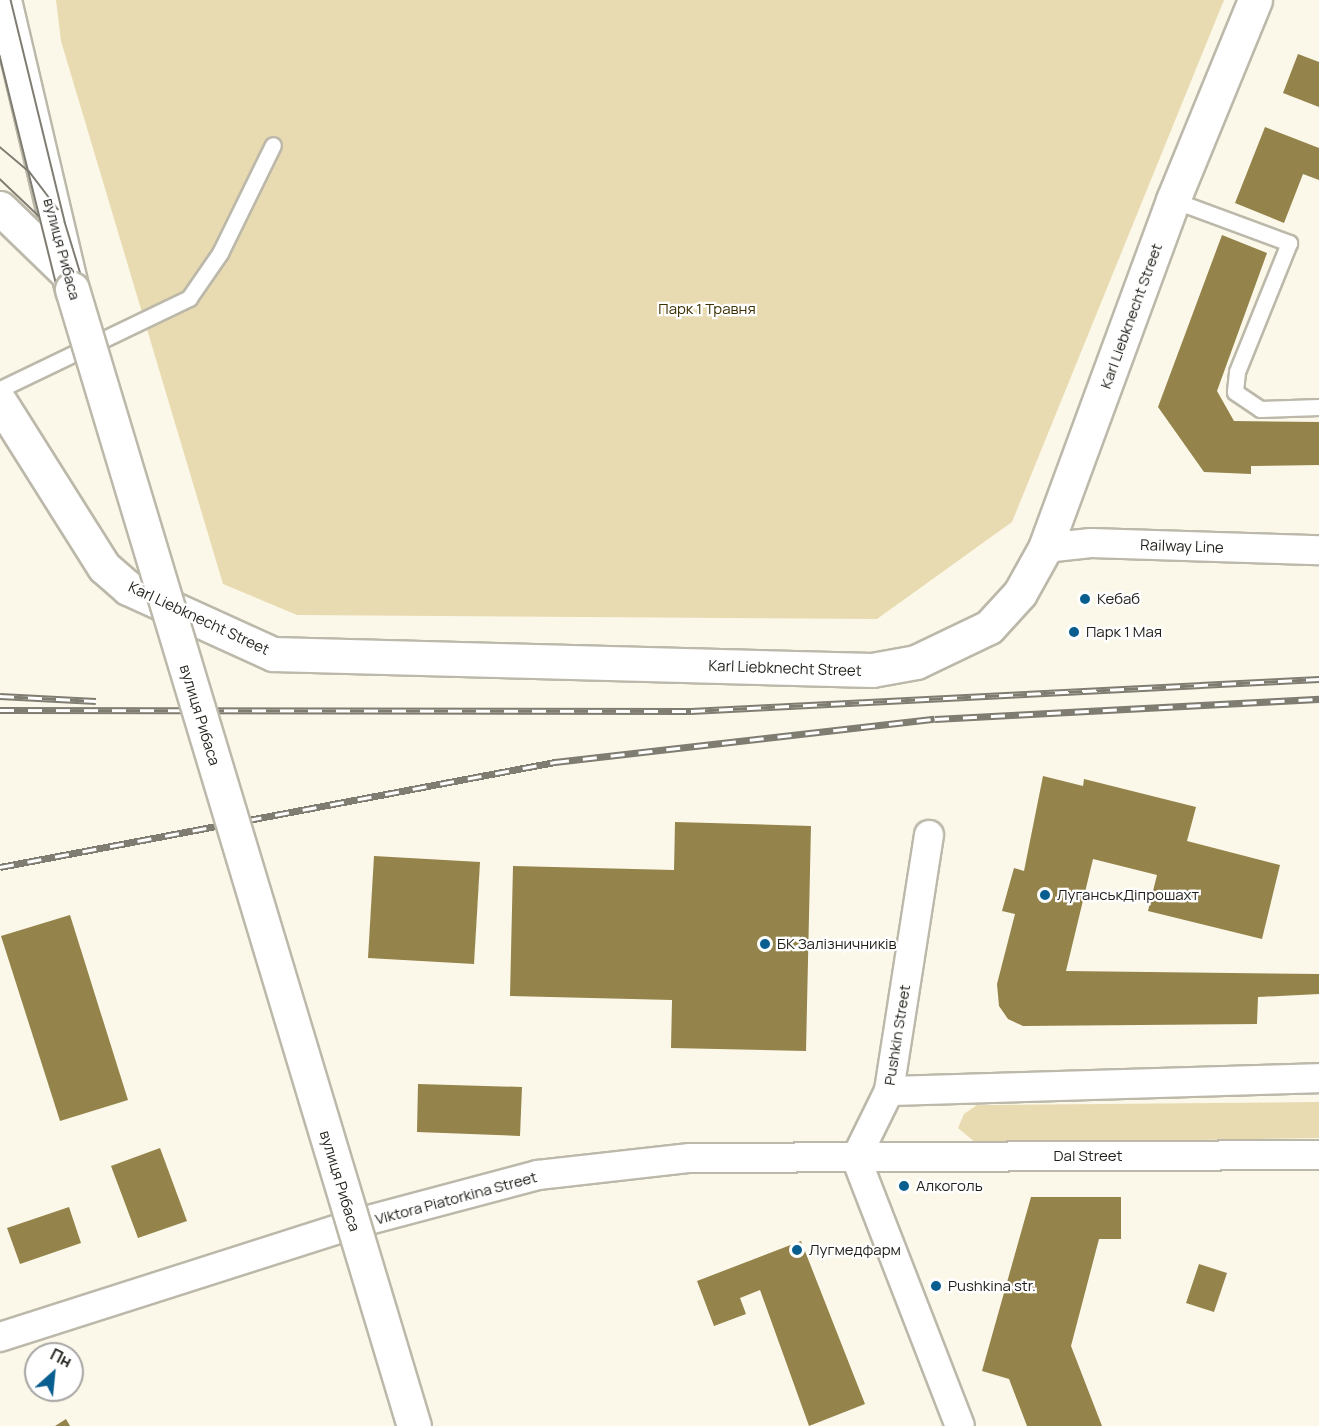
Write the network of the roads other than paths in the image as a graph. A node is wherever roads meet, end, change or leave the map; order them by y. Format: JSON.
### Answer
{"nodes":[{"id":1,"x":1255,"y":0,"type":"edge"},
{"id":2,"x":4,"y":17,"type":"edge"},
{"id":3,"x":13,"y":102,"type":"edge"},
{"id":4,"x":273,"y":145,"type":"dead end"},
{"id":5,"x":1173,"y":200,"type":"junction"},
{"id":6,"x":0,"y":208,"type":"edge"},
{"id":7,"x":69,"y":280,"type":"junction"},
{"id":8,"x":0,"y":389,"type":"edge"},
{"id":9,"x":0,"y":402,"type":"edge"},
{"id":10,"x":1319,"y":407,"type":"edge"},
{"id":11,"x":1044,"y":548,"type":"junction"},
{"id":12,"x":1319,"y":550,"type":"edge"},
{"id":13,"x":929,"y":836,"type":"dead end"},
{"id":14,"x":1319,"y":1078,"type":"edge"},
{"id":15,"x":889,"y":1091,"type":"junction"},
{"id":16,"x":1319,"y":1155,"type":"edge"},
{"id":17,"x":856,"y":1158,"type":"junction"},
{"id":18,"x":0,"y":1337,"type":"edge"},
{"id":19,"x":414,"y":1426,"type":"edge"},
{"id":20,"x":960,"y":1426,"type":"edge"}],
"edges":[{"from":1,"to":5,"type":"street","name":"Karl Liebknecht Street"},
{"from":2,"to":3,"type":"street","name":"вулиця Рибаса"},
{"from":3,"to":7,"type":"street","name":"вулиця Рибаса"},
{"from":4,"to":8,"type":"lane"},
{"from":5,"to":10,"type":"lane"},
{"from":5,"to":11,"type":"street","name":"Karl Liebknecht Street"},
{"from":6,"to":7,"type":"street"},
{"from":7,"to":19,"type":"street","name":"вулиця Рибаса","bridge":true},
{"from":9,"to":11,"type":"street","name":"Karl Liebknecht Street"},
{"from":11,"to":12,"type":"street","name":"Railway Line"},
{"from":13,"to":15,"type":"street","name":"Pushkin Street"},
{"from":14,"to":15,"type":"street"},
{"from":15,"to":17,"type":"street","name":"Pushkin Street"},
{"from":16,"to":17,"type":"street","name":"Dal Street"},
{"from":17,"to":18,"type":"street","name":"Viktora Piatorkina Street"},
{"from":17,"to":20,"type":"street"}]}
